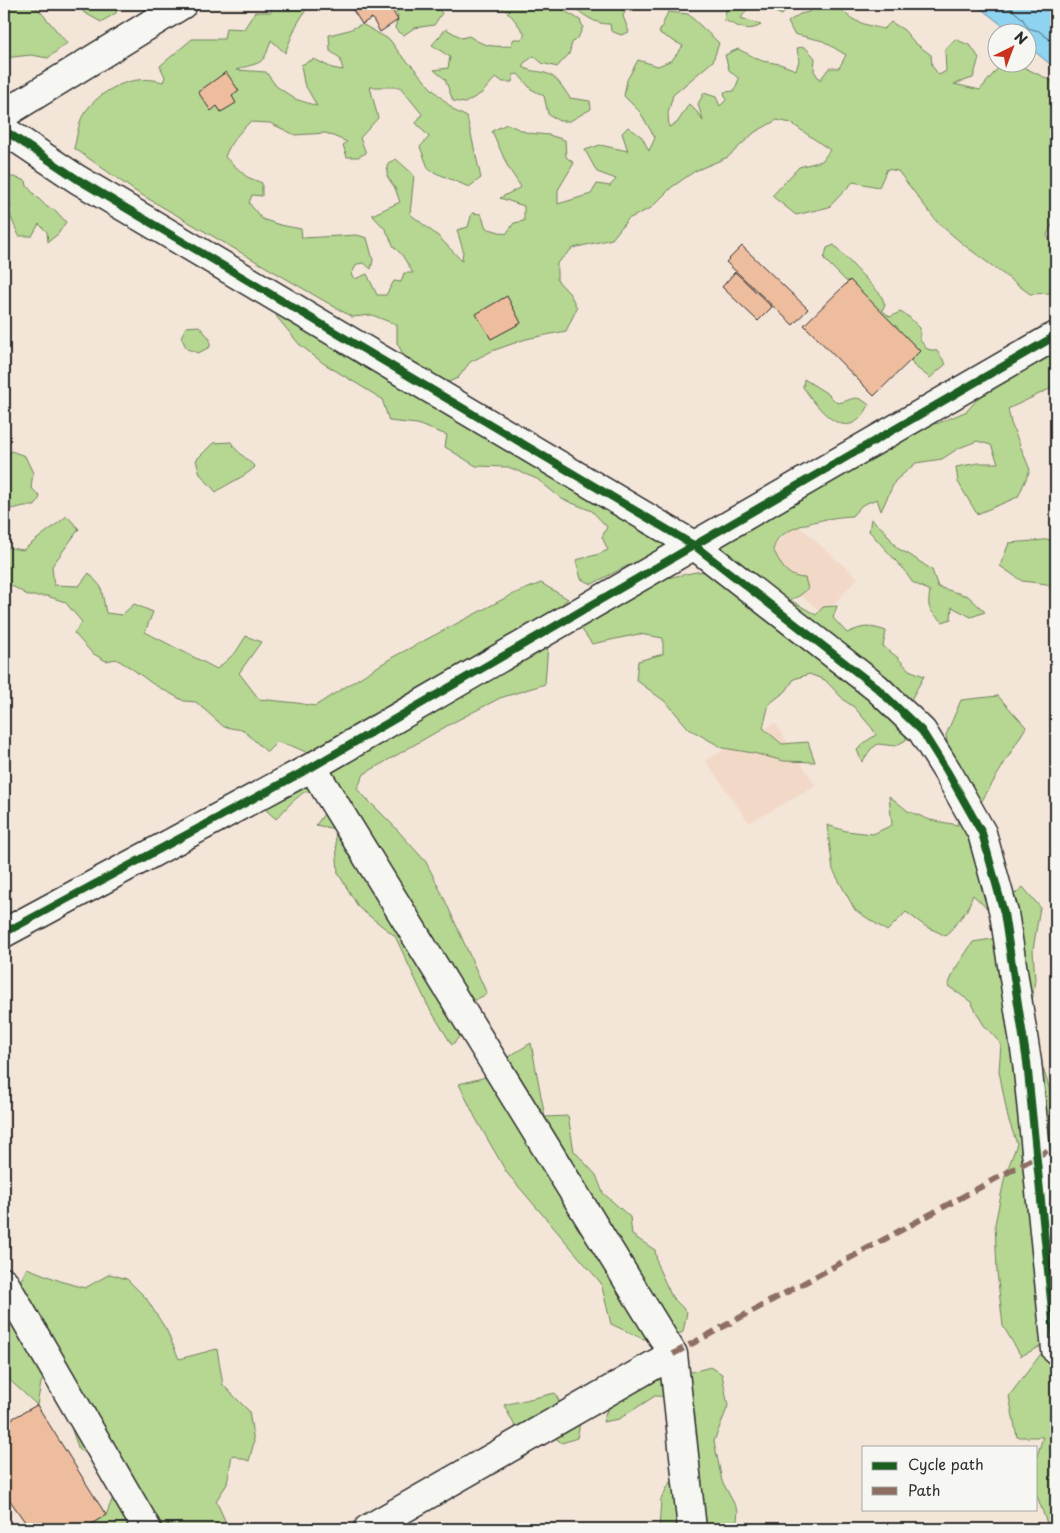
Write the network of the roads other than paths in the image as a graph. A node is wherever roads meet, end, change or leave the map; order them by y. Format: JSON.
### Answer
{"nodes":[{"id":1,"x":183,"y":4,"type":"edge"},
{"id":2,"x":4,"y":114,"type":"edge"},
{"id":3,"x":4,"y":130,"type":"edge"},
{"id":4,"x":1056,"y":336,"type":"edge"},
{"id":5,"x":695,"y":546,"type":"junction"},
{"id":6,"x":312,"y":767,"type":"junction"},
{"id":7,"x":4,"y":933,"type":"edge"},
{"id":8,"x":4,"y":1282,"type":"edge"},
{"id":9,"x":1056,"y":1350,"type":"edge"},
{"id":10,"x":673,"y":1354,"type":"junction"},
{"id":11,"x":147,"y":1529,"type":"edge"},
{"id":12,"x":368,"y":1529,"type":"edge"},
{"id":13,"x":692,"y":1529,"type":"edge"}],
"edges":[{"from":1,"to":2,"type":"street"},
{"from":3,"to":5,"type":"street"},
{"from":4,"to":5,"type":"street"},
{"from":5,"to":6,"type":"street"},
{"from":5,"to":9,"type":"street"},
{"from":6,"to":7,"type":"street"},
{"from":6,"to":10,"type":"street"},
{"from":8,"to":11,"type":"street"},
{"from":10,"to":12,"type":"street"},
{"from":10,"to":13,"type":"street"}]}
